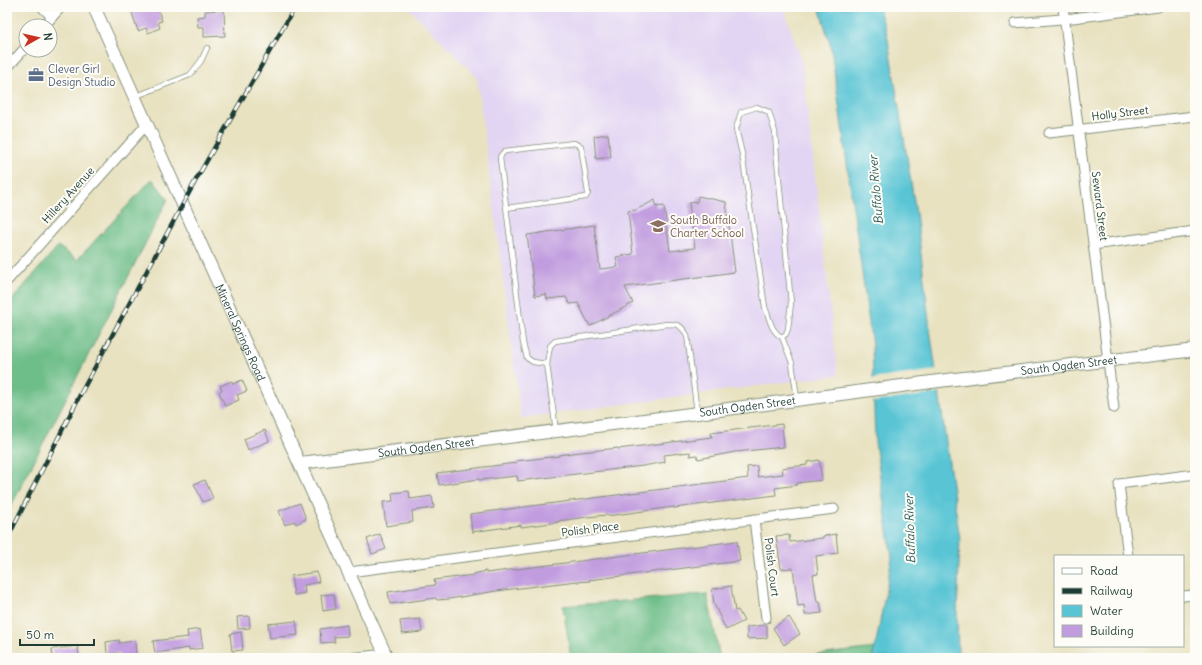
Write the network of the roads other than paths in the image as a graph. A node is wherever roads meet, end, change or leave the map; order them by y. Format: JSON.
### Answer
{"nodes":[{"id":1,"x":42,"y":7,"type":"edge"},
{"id":2,"x":61,"y":7,"type":"edge"},
{"id":3,"x":94,"y":7,"type":"edge"},
{"id":4,"x":1063,"y":7,"type":"edge"},
{"id":5,"x":1158,"y":7,"type":"edge"},
{"id":6,"x":52,"y":17,"type":"joint"},
{"id":7,"x":1065,"y":18,"type":"junction"},
{"id":8,"x":1015,"y":23,"type":"dead end"},
{"id":9,"x":207,"y":48,"type":"dead end"},
{"id":10,"x":18,"y":56,"type":"edge"},
{"id":11,"x":7,"y":68,"type":"edge"},
{"id":12,"x":134,"y":97,"type":"junction"},
{"id":13,"x":1195,"y":116,"type":"edge"},
{"id":14,"x":147,"y":124,"type":"junction"},
{"id":15,"x":1079,"y":130,"type":"junction"},
{"id":16,"x":1049,"y":133,"type":"dead end"},
{"id":17,"x":506,"y":208,"type":"junction"},
{"id":18,"x":1195,"y":231,"type":"edge"},
{"id":19,"x":1093,"y":245,"type":"junction"},
{"id":20,"x":7,"y":281,"type":"edge"},
{"id":21,"x":782,"y":337,"type":"junction"},
{"id":22,"x":1195,"y":350,"type":"edge"},
{"id":23,"x":1107,"y":361,"type":"junction"},
{"id":24,"x":547,"y":364,"type":"junction"},
{"id":25,"x":797,"y":400,"type":"junction"},
{"id":26,"x":1114,"y":408,"type":"dead end"},
{"id":27,"x":697,"y":413,"type":"junction"},
{"id":28,"x":556,"y":431,"type":"junction"},
{"id":29,"x":301,"y":464,"type":"junction"},
{"id":30,"x":1195,"y":474,"type":"edge"},
{"id":31,"x":834,"y":509,"type":"dead end"},
{"id":32,"x":754,"y":519,"type":"junction"},
{"id":33,"x":1128,"y":555,"type":"edge"},
{"id":34,"x":349,"y":572,"type":"junction"},
{"id":35,"x":1195,"y":595,"type":"edge"},
{"id":36,"x":1184,"y":596,"type":"edge"},
{"id":37,"x":766,"y":618,"type":"dead end"},
{"id":38,"x":386,"y":656,"type":"edge"},
{"id":39,"x":348,"y":658,"type":"edge"}],
"edges":[{"from":1,"to":6,"type":"street"},
{"from":2,"to":6,"type":"street"},
{"from":3,"to":12,"type":"street","name":"Mineral Springs Road"},
{"from":4,"to":7,"type":"street","name":"Seward Street"},
{"from":5,"to":7,"type":"street"},
{"from":7,"to":8,"type":"street"},
{"from":7,"to":15,"type":"street","name":"Seward Street"},
{"from":9,"to":12,"type":"lane"},
{"from":10,"to":11,"type":"street"},
{"from":12,"to":14,"type":"street","name":"Mineral Springs Road"},
{"from":13,"to":15,"type":"street","name":"Holly Street"},
{"from":14,"to":20,"type":"street","name":"Hillery Avenue"},
{"from":14,"to":29,"type":"street","name":"Mineral Springs Road"},
{"from":15,"to":16,"type":"street","name":"Holly Street"},
{"from":15,"to":19,"type":"street","name":"Seward Street"},
{"from":17,"to":17,"type":"lane"},
{"from":17,"to":24,"type":"lane"},
{"from":18,"to":19,"type":"street"},
{"from":19,"to":23,"type":"street","name":"Seward Street"},
{"from":21,"to":21,"type":"lane"},
{"from":21,"to":25,"type":"lane"},
{"from":22,"to":23,"type":"street","name":"South Ogden Street"},
{"from":23,"to":25,"type":"street","name":"South Ogden Street"},
{"from":23,"to":26,"type":"street","name":"Seward Street"},
{"from":24,"to":27,"type":"lane"},
{"from":24,"to":28,"type":"lane"},
{"from":25,"to":27,"type":"street","name":"South Ogden Street"},
{"from":27,"to":28,"type":"street","name":"South Ogden Street"},
{"from":28,"to":29,"type":"street","name":"South Ogden Street"},
{"from":29,"to":34,"type":"street","name":"Mineral Springs Road"},
{"from":30,"to":33,"type":"street"},
{"from":31,"to":32,"type":"street","name":"Polish Place"},
{"from":32,"to":34,"type":"street","name":"Polish Place"},
{"from":32,"to":37,"type":"street","name":"Polish Court"},
{"from":34,"to":38,"type":"street","name":"Mineral Springs Road"},
{"from":35,"to":36,"type":"street"},
{"from":38,"to":39,"type":"street"}]}
